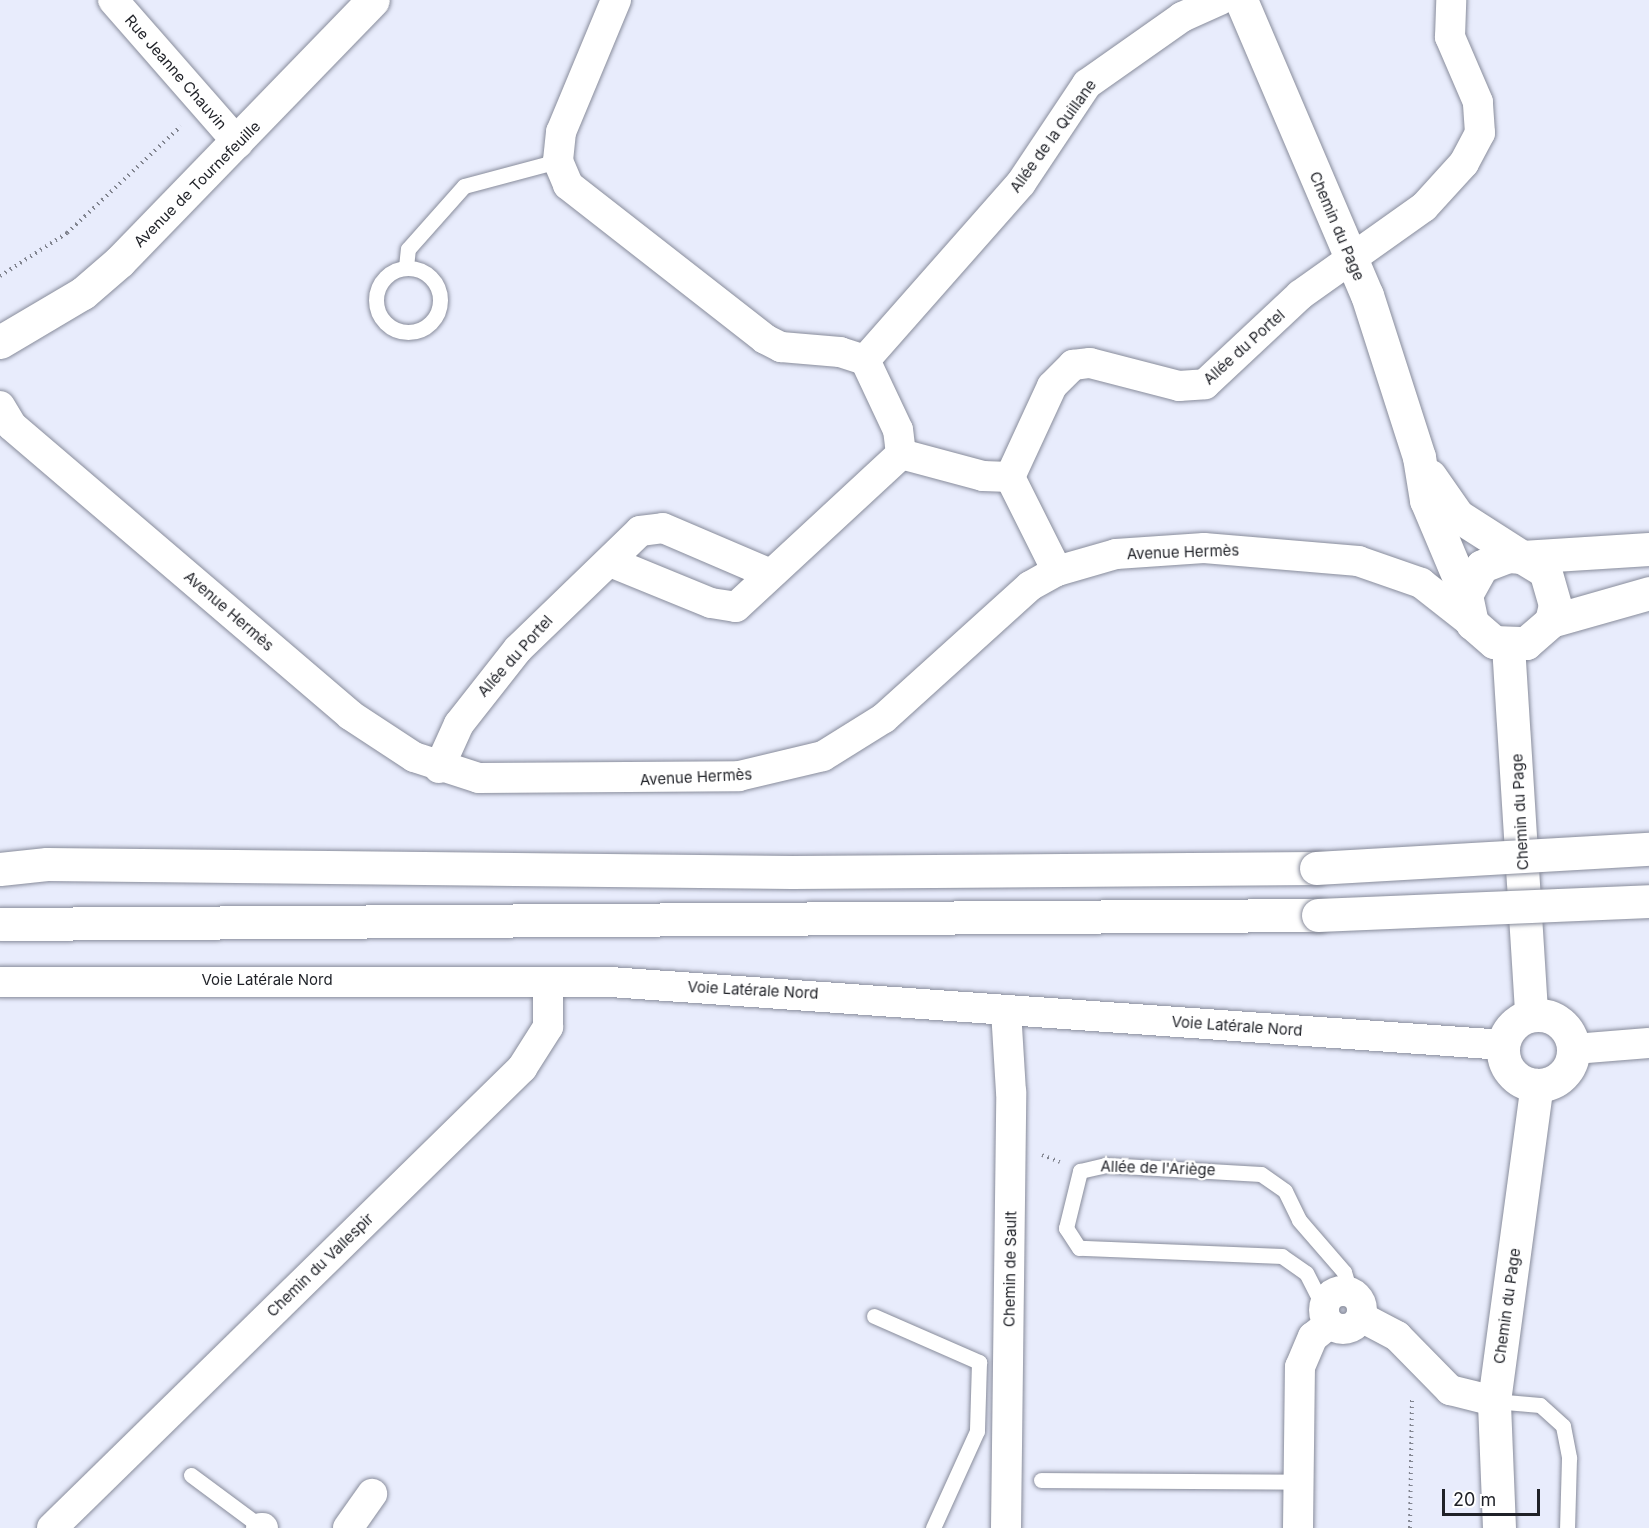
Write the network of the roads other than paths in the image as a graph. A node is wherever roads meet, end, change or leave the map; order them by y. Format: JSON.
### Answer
{"nodes":[{"id":1,"x":114,"y":0,"type":"edge"},
{"id":2,"x":373,"y":0,"type":"edge"},
{"id":3,"x":616,"y":0,"type":"edge"},
{"id":4,"x":1220,"y":0,"type":"edge"},
{"id":5,"x":1241,"y":0,"type":"edge"},
{"id":6,"x":1451,"y":0,"type":"edge"},
{"id":7,"x":238,"y":143,"type":"junction"},
{"id":8,"x":558,"y":161,"type":"junction"},
{"id":9,"x":1351,"y":259,"type":"junction"},
{"id":10,"x":406,"y":267,"type":"junction"},
{"id":11,"x":0,"y":342,"type":"edge"},
{"id":12,"x":866,"y":360,"type":"junction"},
{"id":13,"x":0,"y":406,"type":"edge"},
{"id":14,"x":901,"y":454,"type":"junction"},
{"id":15,"x":1419,"y":458,"type":"junction"},
{"id":16,"x":1010,"y":477,"type":"junction"},
{"id":17,"x":1649,"y":549,"type":"edge"},
{"id":18,"x":1522,"y":557,"type":"junction"},
{"id":19,"x":613,"y":563,"type":"junction"},
{"id":20,"x":1057,"y":571,"type":"junction"},
{"id":21,"x":768,"y":573,"type":"junction"},
{"id":22,"x":1649,"y":593,"type":"edge"},
{"id":23,"x":1469,"y":609,"type":"junction"},
{"id":24,"x":1551,"y":621,"type":"junction"},
{"id":25,"x":1508,"y":645,"type":"junction"},
{"id":26,"x":439,"y":768,"type":"junction"},
{"id":27,"x":1649,"y":849,"type":"edge"},
{"id":28,"x":0,"y":856,"type":"edge"},
{"id":29,"x":47,"y":864,"type":"junction"},
{"id":30,"x":0,"y":869,"type":"edge"},
{"id":31,"x":1649,"y":901,"type":"edge"},
{"id":32,"x":0,"y":924,"type":"edge"},
{"id":33,"x":0,"y":982,"type":"edge"},
{"id":34,"x":548,"y":982,"type":"junction"},
{"id":35,"x":1006,"y":1010,"type":"junction"},
{"id":36,"x":1532,"y":1015,"type":"junction"},
{"id":37,"x":1649,"y":1043,"type":"edge"},
{"id":38,"x":1504,"y":1045,"type":"junction"},
{"id":39,"x":1574,"y":1048,"type":"junction"},
{"id":40,"x":1537,"y":1085,"type":"junction"},
{"id":41,"x":1356,"y":1305,"type":"junction"},
{"id":42,"x":874,"y":1316,"type":"dead end"},
{"id":43,"x":1327,"y":1316,"type":"junction"},
{"id":44,"x":1494,"y":1401,"type":"junction"},
{"id":45,"x":191,"y":1475,"type":"dead end"},
{"id":46,"x":1041,"y":1480,"type":"dead end"},
{"id":47,"x":1299,"y":1482,"type":"junction"},
{"id":48,"x":372,"y":1494,"type":"dead end"},
{"id":49,"x":52,"y":1528,"type":"edge"},
{"id":50,"x":262,"y":1528,"type":"edge"},
{"id":51,"x":348,"y":1528,"type":"edge"},
{"id":52,"x":933,"y":1528,"type":"edge"},
{"id":53,"x":1006,"y":1528,"type":"edge"},
{"id":54,"x":1298,"y":1528,"type":"edge"},
{"id":55,"x":1499,"y":1528,"type":"edge"},
{"id":56,"x":1567,"y":1528,"type":"edge"}],
"edges":[{"from":1,"to":7,"type":"street","name":"Rue Jeanne Chauvin"},
{"from":2,"to":7,"type":"main road","name":"Avenue de Tournefeuille"},
{"from":3,"to":8,"type":"street"},
{"from":4,"to":12,"type":"street","name":"Allée de la Quillane"},
{"from":5,"to":9,"type":"main road","name":"Chemin du Page"},
{"from":6,"to":9,"type":"street"},
{"from":7,"to":11,"type":"main road","name":"Avenue de Tournefeuille"},
{"from":8,"to":10,"type":"lane"},
{"from":8,"to":12,"type":"street"},
{"from":9,"to":15,"type":"main road","name":"Chemin du Page"},
{"from":9,"to":16,"type":"street","name":"Allée du Portel"},
{"from":10,"to":10,"type":"lane"},
{"from":12,"to":14,"type":"street"},
{"from":13,"to":26,"type":"street","name":"Avenue Hermès"},
{"from":14,"to":16,"type":"street"},
{"from":14,"to":21,"type":"street"},
{"from":15,"to":18,"type":"main road","name":"Chemin du Page"},
{"from":15,"to":23,"type":"main road","name":"Chemin du Page"},
{"from":16,"to":20,"type":"street"},
{"from":17,"to":18,"type":"main road"},
{"from":18,"to":23,"type":"main road"},
{"from":18,"to":24,"type":"main road"},
{"from":19,"to":21,"type":"street"},
{"from":19,"to":21,"type":"street","name":"Allée du Portel"},
{"from":19,"to":26,"type":"street","name":"Allée du Portel"},
{"from":20,"to":23,"type":"street","name":"Avenue Hermès"},
{"from":20,"to":26,"type":"street","name":"Avenue Hermès"},
{"from":22,"to":24,"type":"main road"},
{"from":23,"to":25,"type":"main road"},
{"from":24,"to":25,"type":"main road"},
{"from":25,"to":36,"type":"main road","name":"Chemin du Page"},
{"from":27,"to":29,"type":"main road","bridge":true},
{"from":28,"to":29,"type":"main road"},
{"from":29,"to":30,"type":"main road"},
{"from":31,"to":32,"type":"main road","bridge":true},
{"from":33,"to":34,"type":"street","name":"Voie Latérale Nord"},
{"from":34,"to":35,"type":"street","name":"Voie Latérale Nord"},
{"from":34,"to":49,"type":"street","name":"Chemin du Vallespir"},
{"from":35,"to":38,"type":"street","name":"Voie Latérale Nord"},
{"from":35,"to":53,"type":"street","name":"Chemin de Sault"},
{"from":36,"to":38,"type":"main road"},
{"from":36,"to":39,"type":"main road"},
{"from":37,"to":39,"type":"street"},
{"from":38,"to":40,"type":"main road"},
{"from":39,"to":40,"type":"main road"},
{"from":40,"to":44,"type":"main road","name":"Chemin du Page"},
{"from":41,"to":43,"type":"street"},
{"from":41,"to":43,"type":"lane","name":"Allée de l'Ariège"},
{"from":41,"to":44,"type":"street"},
{"from":42,"to":52,"type":"lane"},
{"from":43,"to":47,"type":"street"},
{"from":44,"to":55,"type":"main road","name":"Chemin du Page"},
{"from":44,"to":56,"type":"lane"},
{"from":45,"to":50,"type":"lane"},
{"from":46,"to":47,"type":"lane"},
{"from":47,"to":54,"type":"street"},
{"from":48,"to":51,"type":"street"}]}
